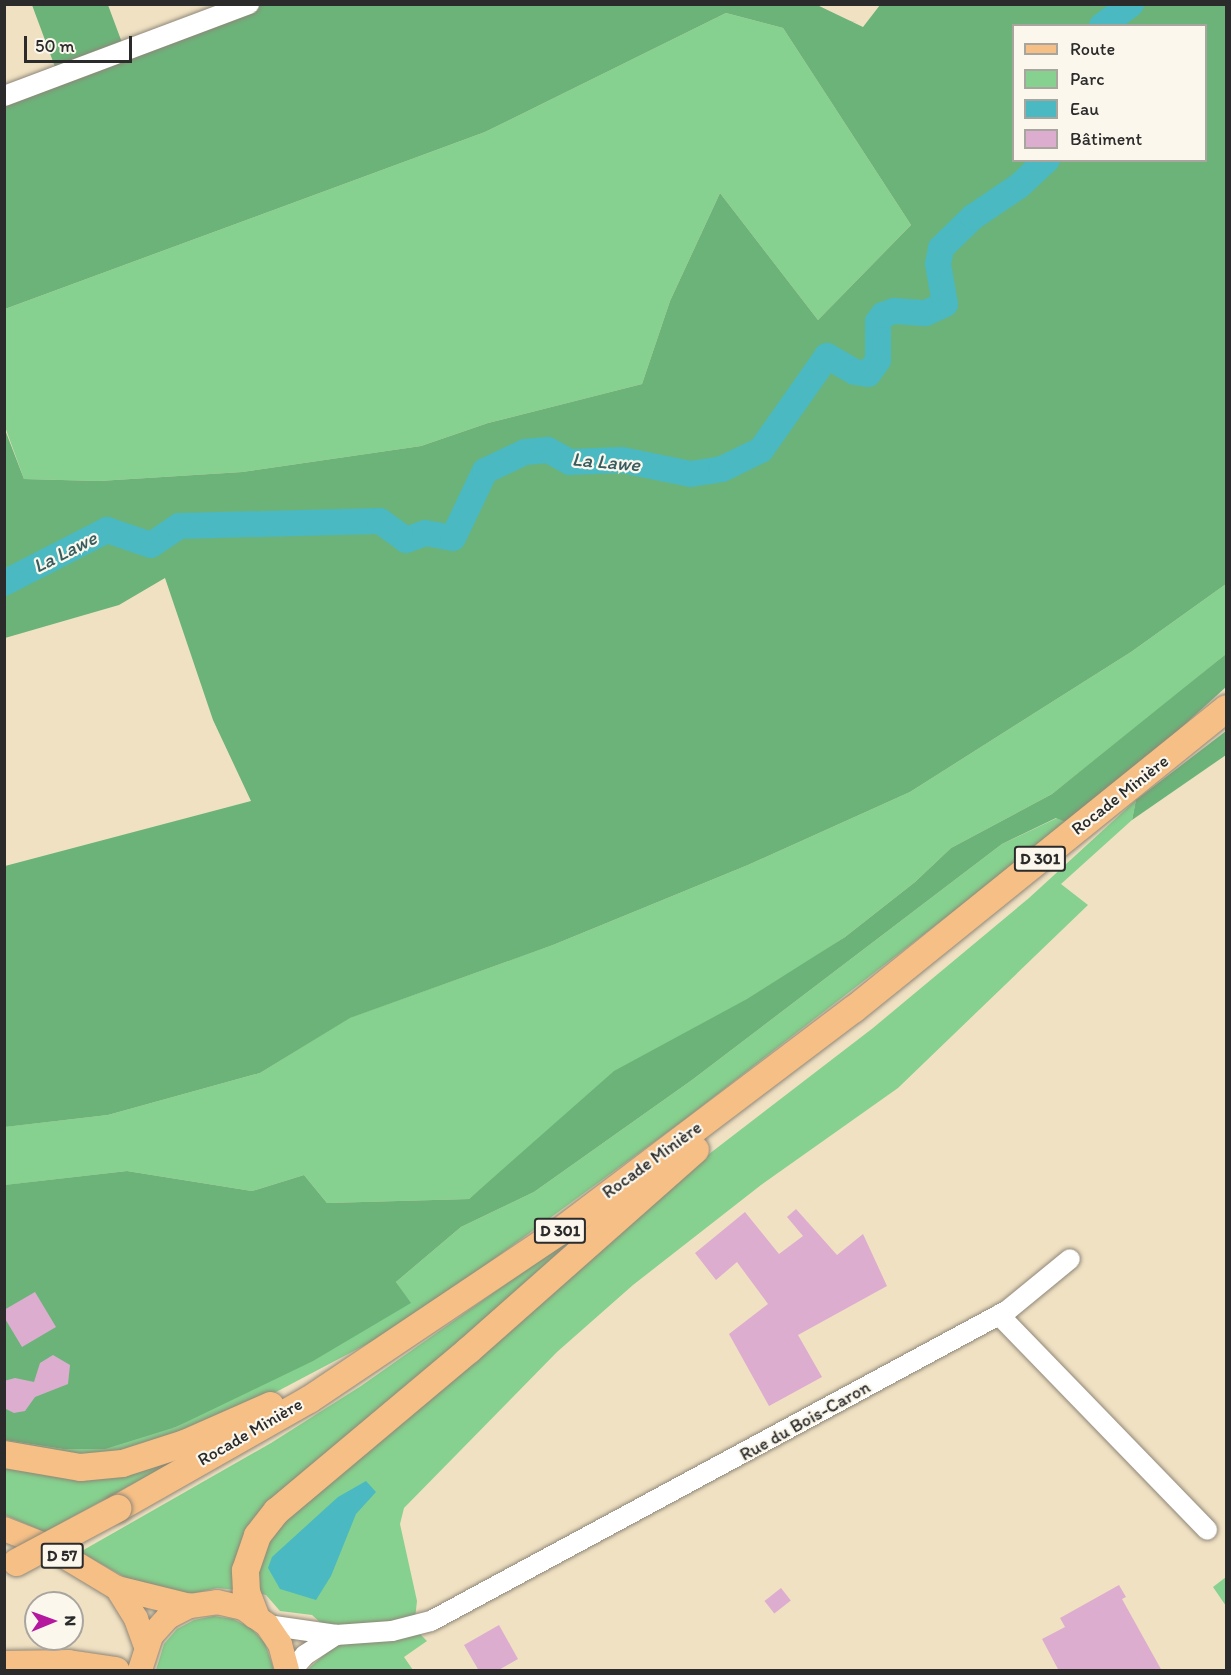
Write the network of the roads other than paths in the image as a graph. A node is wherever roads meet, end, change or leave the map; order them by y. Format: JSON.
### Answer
{"nodes":[{"id":1,"x":249,"y":4,"type":"edge"},
{"id":2,"x":4,"y":96,"type":"edge"},
{"id":3,"x":1227,"y":708,"type":"edge"},
{"id":4,"x":853,"y":1009,"type":"junction"},
{"id":5,"x":1070,"y":1258,"type":"dead end"},
{"id":6,"x":999,"y":1315,"type":"junction"},
{"id":7,"x":367,"y":1361,"type":"junction"},
{"id":8,"x":4,"y":1454,"type":"edge"},
{"id":9,"x":4,"y":1529,"type":"edge"},
{"id":10,"x":1207,"y":1530,"type":"dead end"},
{"id":11,"x":10,"y":1565,"type":"edge"},
{"id":12,"x":117,"y":1588,"type":"junction"},
{"id":13,"x":190,"y":1606,"type":"junction"},
{"id":14,"x":261,"y":1620,"type":"junction"},
{"id":15,"x":336,"y":1635,"type":"junction"},
{"id":16,"x":146,"y":1647,"type":"junction"},
{"id":17,"x":4,"y":1664,"type":"edge"},
{"id":18,"x":115,"y":1671,"type":"edge"},
{"id":19,"x":140,"y":1671,"type":"edge"},
{"id":20,"x":286,"y":1671,"type":"edge"},
{"id":21,"x":292,"y":1671,"type":"edge"}],
"edges":[{"from":1,"to":2,"type":"street"},
{"from":3,"to":4,"type":"highway","name":"Rocade Minière","number":"D 301"},
{"from":4,"to":7,"type":"highway","name":"Rocade Minière","number":"D 301"},
{"from":4,"to":14,"type":"highway"},
{"from":5,"to":6,"type":"street","name":"Rue du Bois-Caron"},
{"from":6,"to":10,"type":"street"},
{"from":6,"to":15,"type":"street","name":"Rue du Bois-Caron"},
{"from":7,"to":8,"type":"highway"},
{"from":7,"to":11,"type":"highway","name":"Rocade Minière","number":"D 301","bridge":true},
{"from":9,"to":12,"type":"main road","number":"D 57"},
{"from":12,"to":13,"type":"main road","number":"D 57"},
{"from":12,"to":16,"type":"main road","number":"D 57"},
{"from":13,"to":14,"type":"main road"},
{"from":13,"to":16,"type":"main road"},
{"from":14,"to":15,"type":"street","name":"Rue du Bois-Caron"},
{"from":14,"to":20,"type":"main road"},
{"from":15,"to":21,"type":"street","name":"Rue du Bois-Caron"},
{"from":16,"to":19,"type":"main road"},
{"from":17,"to":18,"type":"highway"}]}
